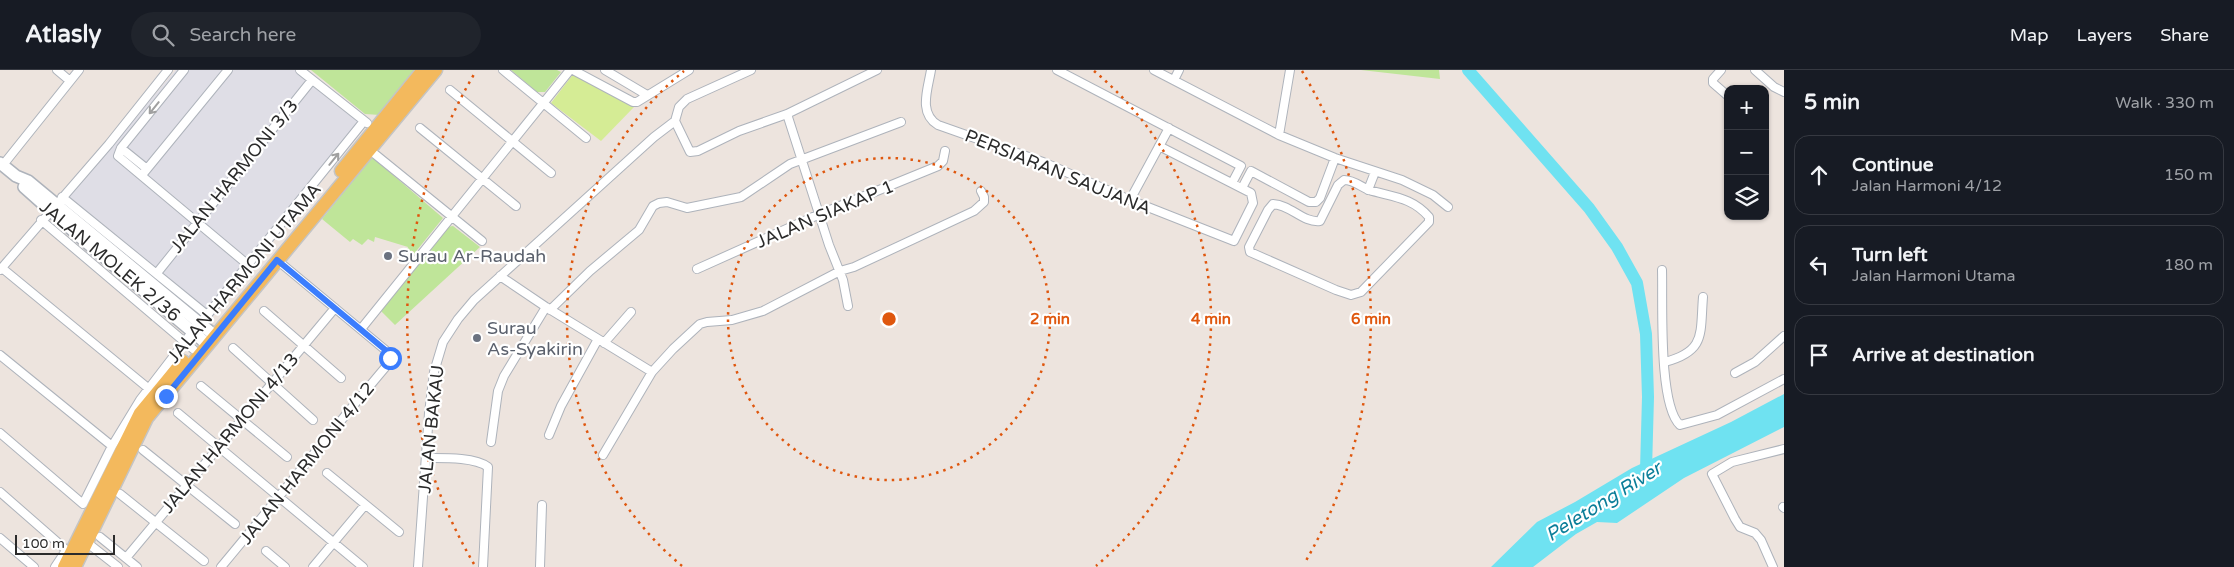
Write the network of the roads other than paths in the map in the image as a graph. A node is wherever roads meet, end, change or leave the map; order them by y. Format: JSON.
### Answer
{"nodes":[{"id":1,"x":57,"y":70,"type":"edge"},
{"id":2,"x":79,"y":70,"type":"edge"},
{"id":3,"x":168,"y":70,"type":"edge"},
{"id":4,"x":184,"y":70,"type":"edge"},
{"id":5,"x":228,"y":70,"type":"edge"},
{"id":6,"x":300,"y":70,"type":"edge"},
{"id":7,"x":423,"y":70,"type":"edge"},
{"id":8,"x":436,"y":70,"type":"edge"},
{"id":9,"x":503,"y":70,"type":"edge"},
{"id":10,"x":572,"y":70,"type":"edge"},
{"id":11,"x":605,"y":70,"type":"edge"},
{"id":12,"x":689,"y":70,"type":"edge"},
{"id":13,"x":751,"y":70,"type":"edge"},
{"id":14,"x":877,"y":70,"type":"edge"},
{"id":15,"x":931,"y":70,"type":"edge"},
{"id":16,"x":1057,"y":70,"type":"edge"},
{"id":17,"x":1154,"y":70,"type":"edge"},
{"id":18,"x":1179,"y":70,"type":"edge"},
{"id":19,"x":1290,"y":70,"type":"edge"},
{"id":20,"x":1721,"y":70,"type":"edge"},
{"id":21,"x":1755,"y":70,"type":"edge"},
{"id":22,"x":312,"y":80,"type":"junction"},
{"id":23,"x":1174,"y":80,"type":"junction"},
{"id":24,"x":70,"y":81,"type":"junction"},
{"id":25,"x":450,"y":90,"type":"dead end"},
{"id":26,"x":1784,"y":92,"type":"edge"},
{"id":27,"x":1724,"y":93,"type":"edge"},
{"id":28,"x":647,"y":95,"type":"junction"},
{"id":29,"x":543,"y":105,"type":"junction"},
{"id":30,"x":787,"y":114,"type":"junction"},
{"id":31,"x":675,"y":121,"type":"junction"},
{"id":32,"x":901,"y":122,"type":"dead end"},
{"id":33,"x":420,"y":128,"type":"dead end"},
{"id":34,"x":1169,"y":128,"type":"junction"},
{"id":35,"x":374,"y":129,"type":"junction"},
{"id":36,"x":1279,"y":134,"type":"junction"},
{"id":37,"x":586,"y":138,"type":"dead end"},
{"id":38,"x":512,"y":142,"type":"junction"},
{"id":39,"x":1159,"y":146,"type":"junction"},
{"id":40,"x":945,"y":151,"type":"dead end"},
{"id":41,"x":376,"y":155,"type":"dead end"},
{"id":42,"x":1335,"y":158,"type":"junction"},
{"id":43,"x":802,"y":160,"type":"junction"},
{"id":44,"x":2,"y":164,"type":"edge"},
{"id":45,"x":145,"y":172,"type":"junction"},
{"id":46,"x":1375,"y":172,"type":"junction"},
{"id":47,"x":551,"y":173,"type":"dead end"},
{"id":48,"x":482,"y":179,"type":"junction"},
{"id":49,"x":1232,"y":183,"type":"junction"},
{"id":50,"x":1242,"y":188,"type":"junction"},
{"id":51,"x":1368,"y":190,"type":"junction"},
{"id":52,"x":981,"y":191,"type":"dead end"},
{"id":53,"x":1130,"y":200,"type":"junction"},
{"id":54,"x":56,"y":204,"type":"junction"},
{"id":55,"x":516,"y":206,"type":"dead end"},
{"id":56,"x":1448,"y":208,"type":"dead end"},
{"id":57,"x":819,"y":215,"type":"junction"},
{"id":58,"x":452,"y":216,"type":"junction"},
{"id":59,"x":41,"y":220,"type":"junction"},
{"id":60,"x":197,"y":223,"type":"junction"},
{"id":61,"x":482,"y":241,"type":"dead end"},
{"id":62,"x":277,"y":260,"type":"junction"},
{"id":63,"x":247,"y":264,"type":"junction"},
{"id":64,"x":1,"y":269,"type":"edge"},
{"id":65,"x":697,"y":269,"type":"dead end"},
{"id":66,"x":1662,"y":270,"type":"dead end"},
{"id":67,"x":156,"y":273,"type":"junction"},
{"id":68,"x":834,"y":274,"type":"junction"},
{"id":69,"x":500,"y":276,"type":"junction"},
{"id":70,"x":1703,"y":297,"type":"dead end"},
{"id":71,"x":848,"y":306,"type":"dead end"},
{"id":72,"x":334,"y":308,"type":"junction"},
{"id":73,"x":264,"y":310,"type":"dead end"},
{"id":74,"x":546,"y":310,"type":"junction"},
{"id":75,"x":632,"y":312,"type":"dead end"},
{"id":76,"x":361,"y":329,"type":"junction"},
{"id":77,"x":201,"y":334,"type":"junction"},
{"id":78,"x":1784,"y":336,"type":"edge"},
{"id":79,"x":598,"y":342,"type":"junction"},
{"id":80,"x":304,"y":345,"type":"junction"},
{"id":81,"x":233,"y":348,"type":"dead end"},
{"id":82,"x":0,"y":355,"type":"edge"},
{"id":83,"x":1665,"y":362,"type":"junction"},
{"id":84,"x":1734,"y":373,"type":"dead end"},
{"id":85,"x":649,"y":376,"type":"junction"},
{"id":86,"x":341,"y":378,"type":"dead end"},
{"id":87,"x":1784,"y":379,"type":"edge"},
{"id":88,"x":273,"y":382,"type":"junction"},
{"id":89,"x":201,"y":386,"type":"dead end"},
{"id":90,"x":148,"y":388,"type":"junction"},
{"id":91,"x":178,"y":413,"type":"dead end"},
{"id":92,"x":242,"y":419,"type":"junction"},
{"id":93,"x":313,"y":420,"type":"dead end"},
{"id":94,"x":0,"y":433,"type":"edge"},
{"id":95,"x":549,"y":435,"type":"dead end"},
{"id":96,"x":491,"y":442,"type":"dead end"},
{"id":97,"x":112,"y":446,"type":"junction"},
{"id":98,"x":219,"y":446,"type":"junction"},
{"id":99,"x":1784,"y":449,"type":"edge"},
{"id":100,"x":143,"y":450,"type":"dead end"},
{"id":101,"x":603,"y":455,"type":"dead end"},
{"id":102,"x":427,"y":456,"type":"junction"},
{"id":103,"x":287,"y":457,"type":"dead end"},
{"id":104,"x":327,"y":473,"type":"dead end"},
{"id":105,"x":186,"y":486,"type":"junction"},
{"id":106,"x":0,"y":492,"type":"edge"},
{"id":107,"x":120,"y":494,"type":"dead end"},
{"id":108,"x":280,"y":497,"type":"junction"},
{"id":109,"x":365,"y":505,"type":"junction"},
{"id":110,"x":542,"y":505,"type":"dead end"},
{"id":111,"x":155,"y":522,"type":"junction"},
{"id":112,"x":235,"y":524,"type":"dead end"},
{"id":113,"x":398,"y":532,"type":"dead end"},
{"id":114,"x":100,"y":537,"type":"dead end"},
{"id":115,"x":0,"y":538,"type":"edge"},
{"id":116,"x":83,"y":540,"type":"junction"},
{"id":117,"x":334,"y":543,"type":"junction"},
{"id":118,"x":266,"y":551,"type":"dead end"},
{"id":119,"x":126,"y":558,"type":"junction"},
{"id":120,"x":204,"y":561,"type":"dead end"},
{"id":121,"x":34,"y":567,"type":"edge"},
{"id":122,"x":55,"y":567,"type":"edge"},
{"id":123,"x":64,"y":567,"type":"edge"},
{"id":124,"x":75,"y":567,"type":"edge"},
{"id":125,"x":118,"y":567,"type":"edge"},
{"id":126,"x":137,"y":567,"type":"edge"},
{"id":127,"x":221,"y":567,"type":"edge"},
{"id":128,"x":285,"y":567,"type":"edge"},
{"id":129,"x":313,"y":567,"type":"edge"},
{"id":130,"x":363,"y":567,"type":"edge"},
{"id":131,"x":418,"y":567,"type":"edge"},
{"id":132,"x":483,"y":567,"type":"edge"},
{"id":133,"x":540,"y":567,"type":"edge"},
{"id":134,"x":1773,"y":567,"type":"edge"}],
"edges":[{"from":1,"to":24,"type":"street"},
{"from":2,"to":24,"type":"street"},
{"from":3,"to":54,"type":"street"},
{"from":4,"to":45,"type":"street","one_way":true},
{"from":5,"to":45,"type":"street"},
{"from":6,"to":22,"type":"street"},
{"from":7,"to":35,"type":"main road","name":"JALAN HARMONI UTAMA"},
{"from":8,"to":35,"type":"main road","name":"JALAN HARMONI UTAMA"},
{"from":9,"to":29,"type":"street"},
{"from":10,"to":28,"type":"street"},
{"from":10,"to":29,"type":"street"},
{"from":11,"to":28,"type":"street"},
{"from":12,"to":28,"type":"street"},
{"from":13,"to":31,"type":"street"},
{"from":14,"to":30,"type":"street"},
{"from":15,"to":53,"type":"street","name":"PERSIARAN SAUJANA"},
{"from":16,"to":34,"type":"street"},
{"from":17,"to":23,"type":"street"},
{"from":18,"to":23,"type":"street"},
{"from":19,"to":36,"type":"street"},
{"from":20,"to":27,"type":"street"},
{"from":21,"to":26,"type":"street"},
{"from":22,"to":35,"type":"street"},
{"from":22,"to":60,"type":"street","name":"JALAN HARMONI 3/3"},
{"from":23,"to":36,"type":"street"},
{"from":24,"to":44,"type":"street"},
{"from":25,"to":38,"type":"street"},
{"from":29,"to":37,"type":"street"},
{"from":29,"to":38,"type":"street"},
{"from":30,"to":31,"type":"street"},
{"from":30,"to":43,"type":"street"},
{"from":31,"to":69,"type":"street","name":"JALAN BAKAU"},
{"from":32,"to":43,"type":"street"},
{"from":33,"to":48,"type":"street"},
{"from":34,"to":39,"type":"street"},
{"from":34,"to":49,"type":"street"},
{"from":35,"to":62,"type":"main road","name":"JALAN HARMONI UTAMA"},
{"from":63,"to":35,"type":"street","one_way":true},
{"from":35,"to":77,"type":"main road","name":"JALAN HARMONI UTAMA"},
{"from":36,"to":42,"type":"street"},
{"from":38,"to":47,"type":"street"},
{"from":38,"to":48,"type":"street"},
{"from":39,"to":49,"type":"street"},
{"from":39,"to":53,"type":"street"},
{"from":40,"to":57,"type":"street","name":"JALAN SIAKAP 1"},
{"from":41,"to":58,"type":"street"},
{"from":42,"to":46,"type":"street"},
{"from":42,"to":50,"type":"street"},
{"from":43,"to":57,"type":"street"},
{"from":43,"to":74,"type":"street"},
{"from":44,"to":54,"type":"street","name":"JALAN MOLEK 2/36"},
{"from":45,"to":60,"type":"street"},
{"from":46,"to":51,"type":"street"},
{"from":46,"to":56,"type":"street"},
{"from":48,"to":55,"type":"street"},
{"from":48,"to":58,"type":"street"},
{"from":49,"to":50,"type":"street"},
{"from":50,"to":53,"type":"street","name":"PERSIARAN SAUJANA"},
{"from":51,"to":51,"type":"street"},
{"from":52,"to":68,"type":"street"},
{"from":54,"to":59,"type":"street"},
{"from":54,"to":67,"type":"street"},
{"from":54,"to":77,"type":"street","name":"JALAN MOLEK 2/36"},
{"from":57,"to":65,"type":"street","name":"JALAN SIAKAP 1"},
{"from":57,"to":68,"type":"street"},
{"from":58,"to":61,"type":"street"},
{"from":58,"to":76,"type":"street"},
{"from":59,"to":64,"type":"street"},
{"from":59,"to":77,"type":"street"},
{"from":60,"to":63,"type":"street"},
{"from":60,"to":67,"type":"street","name":"JALAN HARMONI 3/3"},
{"from":62,"to":72,"type":"street","name":"JALAN HARMONI 4/12"},
{"from":62,"to":77,"type":"main road","name":"JALAN HARMONI UTAMA"},
{"from":63,"to":77,"type":"street"},
{"from":64,"to":90,"type":"street"},
{"from":66,"to":83,"type":"street"},
{"from":67,"to":77,"type":"street"},
{"from":68,"to":71,"type":"street"},
{"from":68,"to":85,"type":"street"},
{"from":69,"to":74,"type":"street"},
{"from":69,"to":102,"type":"street","name":"JALAN BAKAU"},
{"from":70,"to":83,"type":"street"},
{"from":72,"to":76,"type":"street","name":"JALAN HARMONI 4/12"},
{"from":72,"to":80,"type":"street","name":"JALAN HARMONI 4/13"},
{"from":73,"to":80,"type":"street"},
{"from":74,"to":79,"type":"street"},
{"from":74,"to":96,"type":"street"},
{"from":75,"to":79,"type":"street"},
{"from":76,"to":108,"type":"street","name":"JALAN HARMONI 4/12"},
{"from":77,"to":90,"type":"street"},
{"from":77,"to":116,"type":"main road","name":"JALAN HARMONI UTAMA"},
{"from":78,"to":84,"type":"street"},
{"from":79,"to":85,"type":"street"},
{"from":79,"to":95,"type":"street"},
{"from":80,"to":86,"type":"street"},
{"from":80,"to":88,"type":"street","name":"JALAN HARMONI 4/13"},
{"from":81,"to":88,"type":"street"},
{"from":82,"to":97,"type":"street"},
{"from":83,"to":87,"type":"street"},
{"from":85,"to":101,"type":"street"},
{"from":88,"to":92,"type":"street","name":"JALAN HARMONI 4/13"},
{"from":88,"to":93,"type":"street"},
{"from":89,"to":92,"type":"street"},
{"from":90,"to":97,"type":"street"},
{"from":91,"to":98,"type":"street"},
{"from":92,"to":98,"type":"street","name":"JALAN HARMONI 4/13"},
{"from":92,"to":103,"type":"street"},
{"from":94,"to":97,"type":"street"},
{"from":98,"to":105,"type":"street","name":"JALAN HARMONI 4/13"},
{"from":98,"to":108,"type":"street"},
{"from":99,"to":134,"type":"street"},
{"from":100,"to":105,"type":"street"},
{"from":102,"to":131,"type":"street","name":"JALAN BAKAU"},
{"from":102,"to":132,"type":"street"},
{"from":104,"to":109,"type":"street"},
{"from":105,"to":111,"type":"street","name":"JALAN HARMONI 4/13"},
{"from":105,"to":112,"type":"street"},
{"from":106,"to":122,"type":"street"},
{"from":107,"to":111,"type":"street"},
{"from":108,"to":117,"type":"street"},
{"from":108,"to":127,"type":"street","name":"JALAN HARMONI 4/12"},
{"from":109,"to":113,"type":"street"},
{"from":109,"to":117,"type":"street"},
{"from":110,"to":133,"type":"street"},
{"from":111,"to":119,"type":"street","name":"JALAN HARMONI 4/13"},
{"from":111,"to":120,"type":"street"},
{"from":114,"to":119,"type":"street"},
{"from":115,"to":121,"type":"street"},
{"from":116,"to":123,"type":"main road","name":"JALAN HARMONI UTAMA"},
{"from":116,"to":124,"type":"main road","name":"JALAN HARMONI UTAMA"},
{"from":116,"to":125,"type":"street"},
{"from":117,"to":129,"type":"street"},
{"from":117,"to":130,"type":"street"},
{"from":118,"to":128,"type":"street"},
{"from":119,"to":126,"type":"street"}]}
